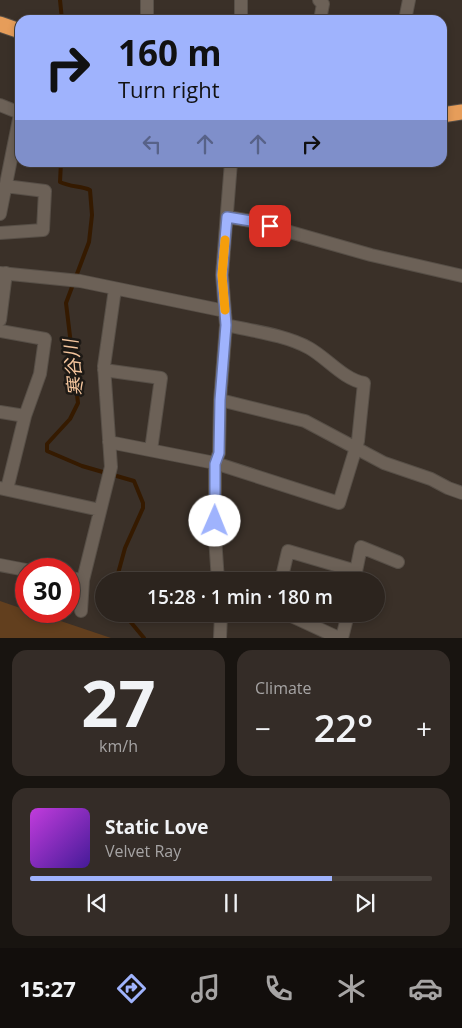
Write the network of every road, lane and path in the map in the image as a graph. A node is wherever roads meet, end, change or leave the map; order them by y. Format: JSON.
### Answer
{"nodes":[{"id":1,"x":147,"y":0,"type":"edge"},
{"id":2,"x":241,"y":0,"type":"edge"},
{"id":3,"x":319,"y":0,"type":"edge"},
{"id":4,"x":409,"y":0,"type":"edge"},
{"id":5,"x":146,"y":15,"type":"edge"},
{"id":6,"x":241,"y":15,"type":"edge"},
{"id":7,"x":321,"y":15,"type":"edge"},
{"id":8,"x":406,"y":15,"type":"edge"},
{"id":9,"x":0,"y":24,"type":"edge"},
{"id":10,"x":15,"y":29,"type":"edge"},
{"id":11,"x":0,"y":105,"type":"edge"},
{"id":12,"x":15,"y":111,"type":"edge"},
{"id":13,"x":462,"y":112,"type":"edge"},
{"id":14,"x":447,"y":114,"type":"edge"},
{"id":15,"x":15,"y":137,"type":"edge"},
{"id":16,"x":231,"y":167,"type":"edge"},
{"id":17,"x":5,"y":186,"type":"junction"},
{"id":18,"x":0,"y":214,"type":"edge"},
{"id":19,"x":227,"y":217,"type":"junction"},
{"id":20,"x":0,"y":233,"type":"edge"},
{"id":21,"x":3,"y":273,"type":"edge"},
{"id":22,"x":462,"y":276,"type":"edge"},
{"id":23,"x":114,"y":289,"type":"junction"},
{"id":24,"x":225,"y":311,"type":"junction"},
{"id":25,"x":0,"y":320,"type":"edge"},
{"id":26,"x":226,"y":325,"type":"junction"},
{"id":27,"x":0,"y":331,"type":"edge"},
{"id":28,"x":104,"y":370,"type":"junction"},
{"id":29,"x":220,"y":400,"type":"junction"},
{"id":30,"x":0,"y":412,"type":"edge"},
{"id":31,"x":25,"y":416,"type":"junction"},
{"id":32,"x":109,"y":442,"type":"junction"},
{"id":33,"x":355,"y":448,"type":"junction"},
{"id":34,"x":151,"y":450,"type":"junction"},
{"id":35,"x":215,"y":464,"type":"junction"},
{"id":36,"x":4,"y":488,"type":"edge"},
{"id":37,"x":462,"y":493,"type":"edge"},
{"id":38,"x":100,"y":510,"type":"junction"},
{"id":39,"x":398,"y":562,"type":"dead end"},
{"id":40,"x":0,"y":565,"type":"edge"},
{"id":41,"x":15,"y":568,"type":"edge"},
{"id":42,"x":217,"y":572,"type":"edge"},
{"id":43,"x":283,"y":572,"type":"edge"},
{"id":44,"x":344,"y":572,"type":"edge"},
{"id":45,"x":356,"y":572,"type":"edge"},
{"id":46,"x":80,"y":580,"type":"edge"},
{"id":47,"x":83,"y":580,"type":"junction"},
{"id":48,"x":81,"y":611,"type":"dead end"},
{"id":49,"x":221,"y":622,"type":"edge"},
{"id":50,"x":305,"y":622,"type":"edge"},
{"id":51,"x":346,"y":622,"type":"edge"},
{"id":52,"x":220,"y":638,"type":"edge"},
{"id":53,"x":341,"y":638,"type":"edge"}],
"edges":[{"from":1,"to":5,"type":"street"},
{"from":2,"to":6,"type":"street"},
{"from":3,"to":7,"type":"street"},
{"from":4,"to":8,"type":"street"},
{"from":9,"to":10,"type":"highway"},
{"from":11,"to":12,"type":"street"},
{"from":13,"to":14,"type":"highway"},
{"from":15,"to":17,"type":"street"},
{"from":16,"to":19,"type":"street"},
{"from":17,"to":18,"type":"street"},
{"from":17,"to":20,"type":"street"},
{"from":19,"to":22,"type":"street"},
{"from":19,"to":24,"type":"street"},
{"from":21,"to":23,"type":"street"},
{"from":21,"to":25,"type":"street"},
{"from":23,"to":24,"type":"street"},
{"from":23,"to":28,"type":"street"},
{"from":24,"to":26,"type":"street"},
{"from":26,"to":29,"type":"street"},
{"from":26,"to":33,"type":"street"},
{"from":27,"to":31,"type":"street"},
{"from":28,"to":32,"type":"street"},
{"from":28,"to":34,"type":"street"},
{"from":29,"to":33,"type":"street"},
{"from":29,"to":35,"type":"street"},
{"from":30,"to":31,"type":"street"},
{"from":31,"to":36,"type":"street"},
{"from":32,"to":34,"type":"street"},
{"from":32,"to":38,"type":"street"},
{"from":33,"to":35,"type":"street"},
{"from":33,"to":37,"type":"street"},
{"from":34,"to":35,"type":"street"},
{"from":35,"to":42,"type":"street"},
{"from":36,"to":38,"type":"street"},
{"from":38,"to":47,"type":"street"},
{"from":39,"to":45,"type":"street"},
{"from":40,"to":41,"type":"street"},
{"from":43,"to":44,"type":"street"},
{"from":46,"to":47,"type":"street"},
{"from":47,"to":48,"type":"street"},
{"from":49,"to":52,"type":"street"},
{"from":50,"to":53,"type":"street"},
{"from":51,"to":53,"type":"street"}]}
